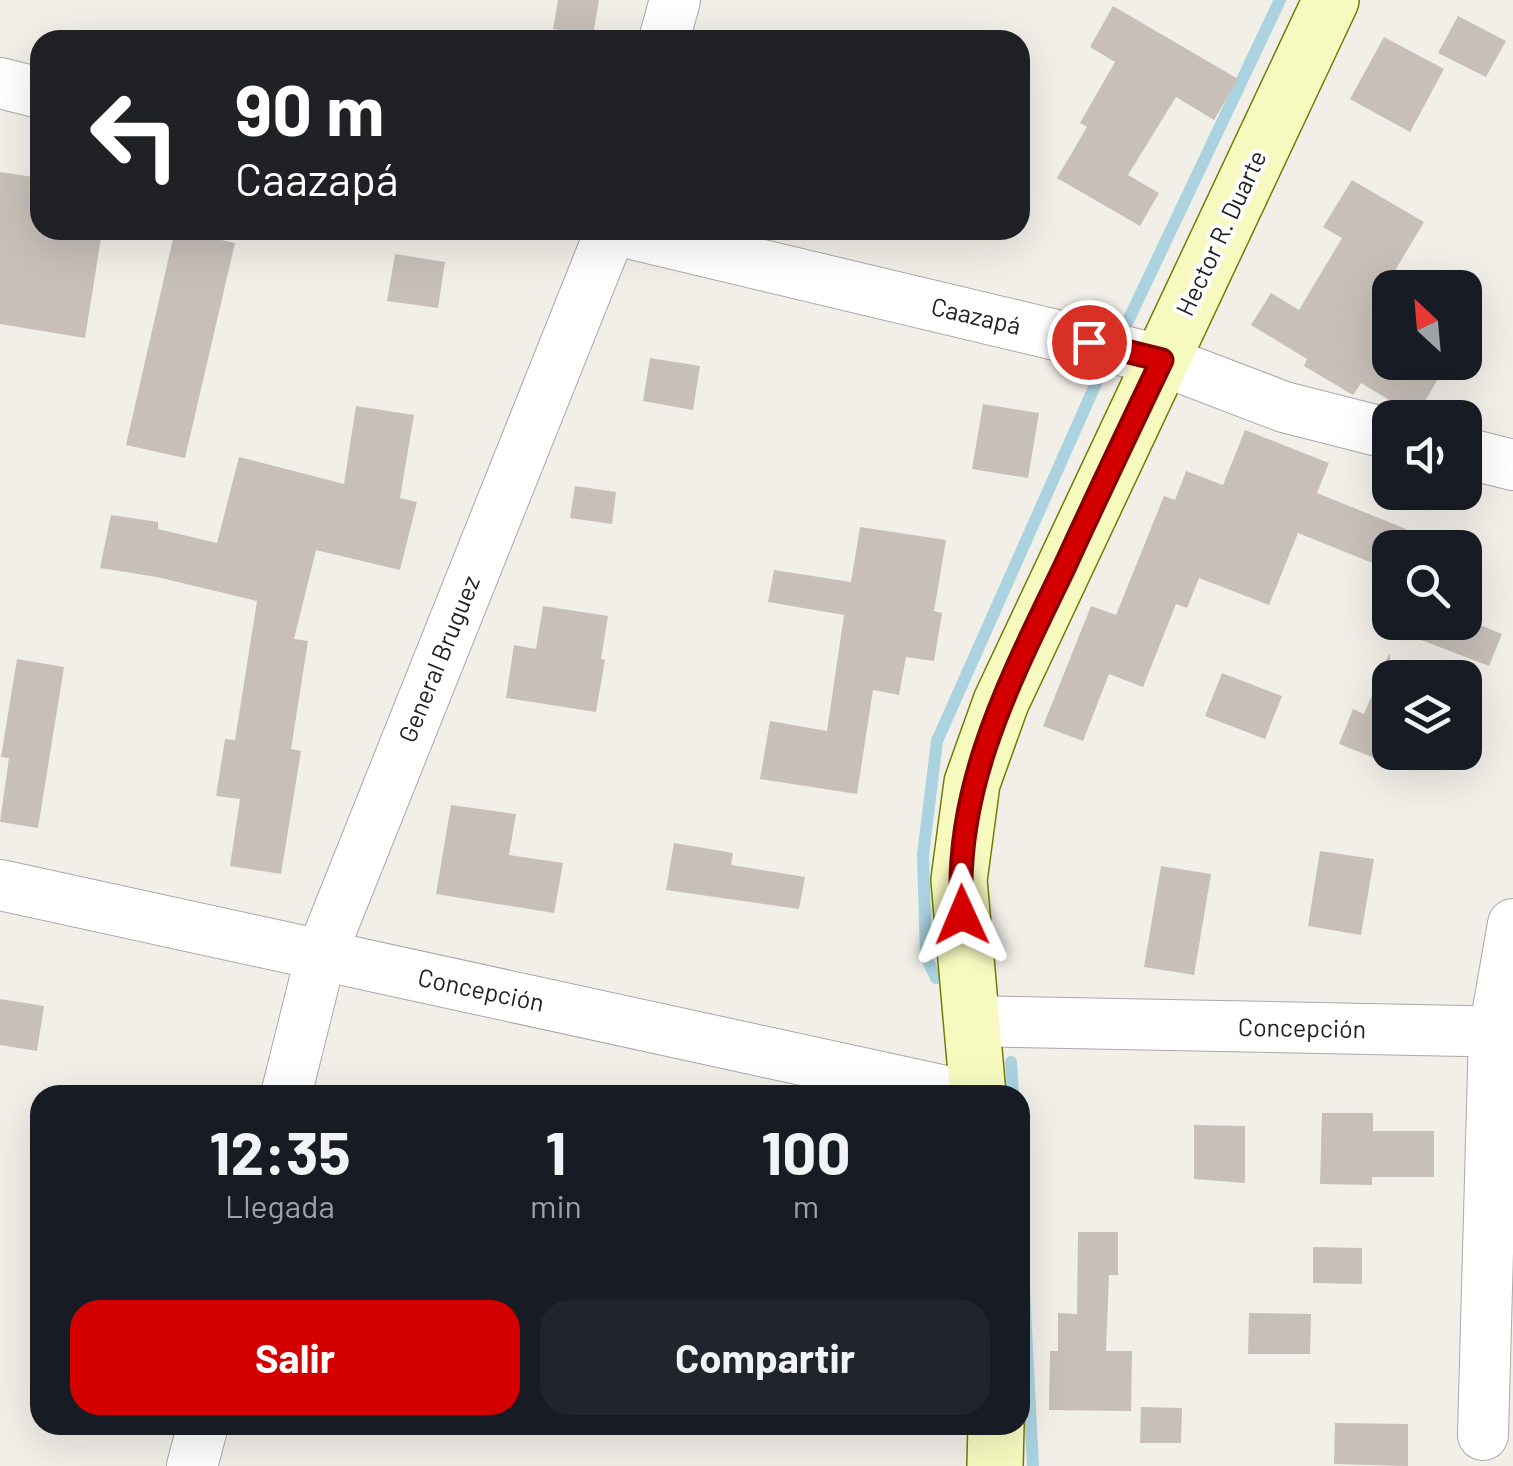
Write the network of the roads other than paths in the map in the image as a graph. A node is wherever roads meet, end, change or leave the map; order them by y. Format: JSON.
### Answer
{"nodes":[{"id":1,"x":675,"y":0,"type":"edge"},
{"id":2,"x":1331,"y":0,"type":"edge"},
{"id":3,"x":667,"y":30,"type":"edge"},
{"id":4,"x":0,"y":83,"type":"edge"},
{"id":5,"x":30,"y":90,"type":"edge"},
{"id":6,"x":609,"y":240,"type":"edge"},
{"id":7,"x":655,"y":240,"type":"edge"},
{"id":8,"x":1162,"y":360,"type":"junction"},
{"id":9,"x":1372,"y":429,"type":"edge"},
{"id":10,"x":1482,"y":457,"type":"edge"},
{"id":11,"x":1513,"y":465,"type":"edge"},
{"id":12,"x":0,"y":885,"type":"edge"},
{"id":13,"x":1513,"y":924,"type":"edge"},
{"id":14,"x":321,"y":955,"type":"junction"},
{"id":15,"x":971,"y":1021,"type":"junction"},
{"id":16,"x":1504,"y":1032,"type":"edge"},
{"id":17,"x":288,"y":1085,"type":"edge"},
{"id":18,"x":917,"y":1085,"type":"edge"},
{"id":19,"x":977,"y":1085,"type":"edge"},
{"id":20,"x":200,"y":1435,"type":"edge"},
{"id":21,"x":996,"y":1435,"type":"edge"},
{"id":22,"x":1483,"y":1435,"type":"dead end"},
{"id":23,"x":192,"y":1466,"type":"edge"},
{"id":24,"x":995,"y":1466,"type":"edge"}],
"edges":[{"from":1,"to":3,"type":"street"},
{"from":2,"to":8,"type":"street","name":"Hector R. Duarte"},
{"from":4,"to":5,"type":"street"},
{"from":6,"to":14,"type":"street","name":"General Bruguez"},
{"from":7,"to":8,"type":"street","name":"Caazapá"},
{"from":8,"to":9,"type":"street","name":"Caazapá"},
{"from":8,"to":15,"type":"street","name":"Hector R. Duarte"},
{"from":10,"to":11,"type":"street"},
{"from":12,"to":14,"type":"street","name":"Concepción"},
{"from":13,"to":16,"type":"street"},
{"from":14,"to":17,"type":"street","name":"General Bruguez"},
{"from":14,"to":18,"type":"street","name":"Concepción"},
{"from":15,"to":16,"type":"street","name":"Concepción"},
{"from":15,"to":19,"type":"street","name":"Hector R. Duarte"},
{"from":16,"to":22,"type":"street"},
{"from":20,"to":23,"type":"street"},
{"from":21,"to":24,"type":"street"}]}
